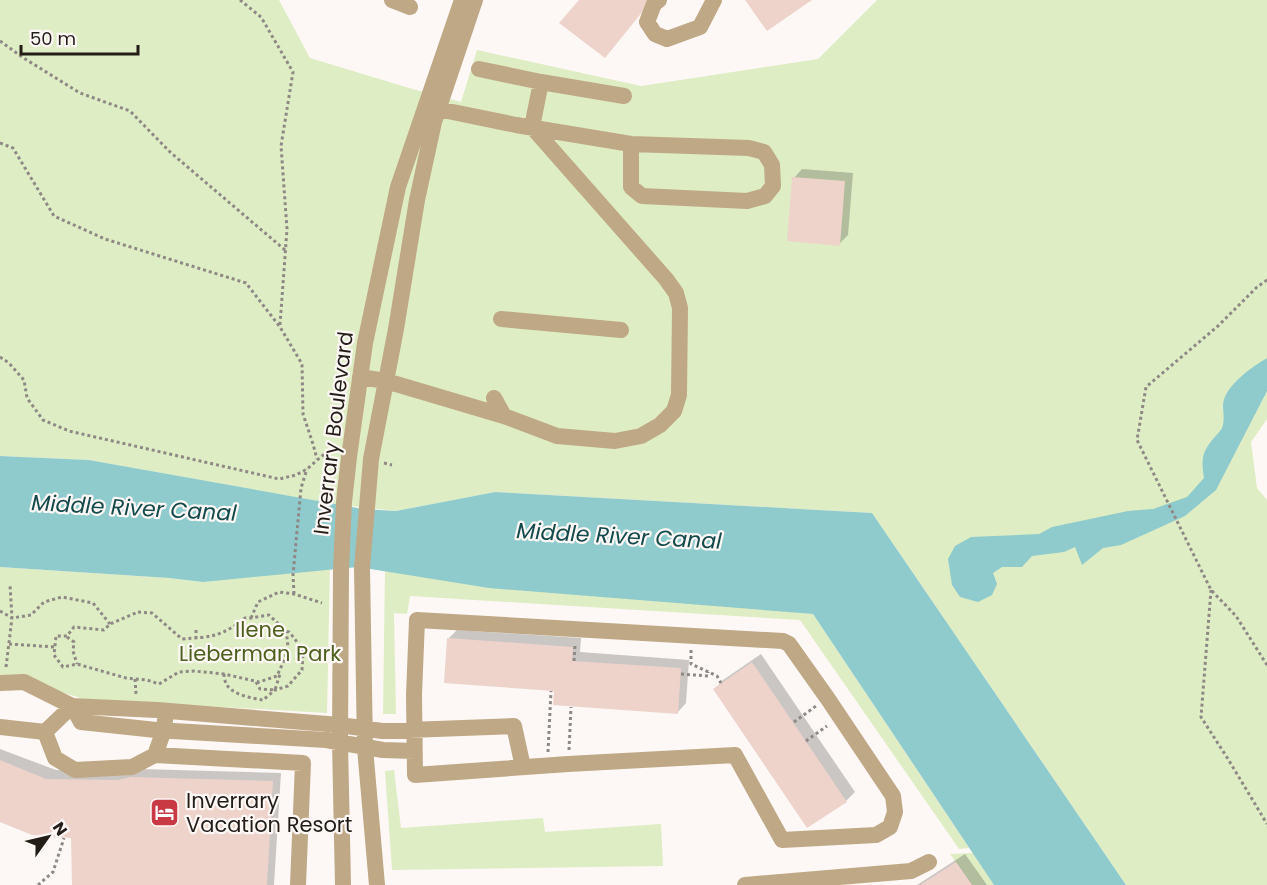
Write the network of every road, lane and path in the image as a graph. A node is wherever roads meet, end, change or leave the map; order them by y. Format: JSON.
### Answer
{"nodes":[{"id":1,"x":240,"y":0,"type":"edge"},
{"id":2,"x":392,"y":0,"type":"edge"},
{"id":3,"x":462,"y":0,"type":"edge"},
{"id":4,"x":475,"y":0,"type":"edge"},
{"id":5,"x":659,"y":0,"type":"edge"},
{"id":6,"x":714,"y":0,"type":"edge"},
{"id":7,"x":410,"y":7,"type":"dead end"},
{"id":8,"x":0,"y":41,"type":"edge"},
{"id":9,"x":479,"y":69,"type":"dead end"},
{"id":10,"x":541,"y":82,"type":"junction"},
{"id":11,"x":624,"y":96,"type":"dead end"},
{"id":12,"x":438,"y":109,"type":"junction"},
{"id":13,"x":532,"y":127,"type":"junction"},
{"id":14,"x":0,"y":143,"type":"edge"},
{"id":15,"x":631,"y":144,"type":"junction"},
{"id":16,"x":285,"y":250,"type":"junction"},
{"id":17,"x":1267,"y":280,"type":"edge"},
{"id":18,"x":501,"y":319,"type":"dead end"},
{"id":19,"x":280,"y":327,"type":"junction"},
{"id":20,"x":621,"y":330,"type":"dead end"},
{"id":21,"x":0,"y":357,"type":"edge"},
{"id":22,"x":360,"y":377,"type":"junction"},
{"id":23,"x":386,"y":381,"type":"junction"},
{"id":24,"x":494,"y":398,"type":"dead end"},
{"id":25,"x":504,"y":416,"type":"junction"},
{"id":26,"x":307,"y":469,"type":"junction"},
{"id":27,"x":10,"y":585,"type":"dead end"},
{"id":28,"x":1211,"y":590,"type":"junction"},
{"id":29,"x":294,"y":594,"type":"junction"},
{"id":30,"x":322,"y":603,"type":"dead end"},
{"id":31,"x":0,"y":611,"type":"edge"},
{"id":32,"x":12,"y":618,"type":"junction"},
{"id":33,"x":251,"y":618,"type":"junction"},
{"id":34,"x":110,"y":624,"type":"junction"},
{"id":35,"x":196,"y":630,"type":"dead end"},
{"id":36,"x":285,"y":631,"type":"junction"},
{"id":37,"x":67,"y":636,"type":"junction"},
{"id":38,"x":692,"y":636,"type":"junction"},
{"id":39,"x":196,"y":638,"type":"junction"},
{"id":40,"x":9,"y":644,"type":"junction"},
{"id":41,"x":55,"y":647,"type":"junction"},
{"id":42,"x":284,"y":660,"type":"junction"},
{"id":43,"x":76,"y":664,"type":"junction"},
{"id":44,"x":1267,"y":665,"type":"edge"},
{"id":45,"x":708,"y":672,"type":"junction"},
{"id":46,"x":224,"y":674,"type":"junction"},
{"id":47,"x":681,"y":674,"type":"dead end"},
{"id":48,"x":3,"y":676,"type":"edge"},
{"id":49,"x":135,"y":680,"type":"junction"},
{"id":50,"x":256,"y":682,"type":"junction"},
{"id":51,"x":721,"y":683,"type":"dead end"},
{"id":52,"x":275,"y":690,"type":"junction"},
{"id":53,"x":551,"y":691,"type":"dead end"},
{"id":54,"x":828,"y":699,"type":"junction"},
{"id":55,"x":136,"y":701,"type":"dead end"},
{"id":56,"x":72,"y":706,"type":"junction"},
{"id":57,"x":571,"y":707,"type":"dead end"},
{"id":58,"x":165,"y":711,"type":"junction"},
{"id":59,"x":840,"y":717,"type":"junction"},
{"id":60,"x":794,"y":722,"type":"dead end"},
{"id":61,"x":340,"y":725,"type":"junction"},
{"id":62,"x":248,"y":726,"type":"junction"},
{"id":63,"x":0,"y":727,"type":"edge"},
{"id":64,"x":365,"y":729,"type":"junction"},
{"id":65,"x":164,"y":730,"type":"junction"},
{"id":66,"x":307,"y":730,"type":"junction"},
{"id":67,"x":414,"y":730,"type":"junction"},
{"id":68,"x":45,"y":732,"type":"junction"},
{"id":69,"x":806,"y":741,"type":"dead end"},
{"id":70,"x":340,"y":742,"type":"junction"},
{"id":71,"x":365,"y":748,"type":"junction"},
{"id":72,"x":414,"y":751,"type":"junction"},
{"id":73,"x":155,"y":755,"type":"junction"},
{"id":74,"x":303,"y":762,"type":"junction"},
{"id":75,"x":568,"y":764,"type":"junction"},
{"id":76,"x":547,"y":765,"type":"junction"},
{"id":77,"x":523,"y":767,"type":"junction"},
{"id":78,"x":1267,"y":824,"type":"edge"},
{"id":79,"x":64,"y":838,"type":"dead end"},
{"id":80,"x":929,"y":862,"type":"dead end"},
{"id":81,"x":846,"y":881,"type":"edge"},
{"id":82,"x":40,"y":885,"type":"edge"},
{"id":83,"x":298,"y":885,"type":"edge"},
{"id":84,"x":343,"y":885,"type":"edge"},
{"id":85,"x":376,"y":885,"type":"edge"},
{"id":86,"x":745,"y":885,"type":"edge"}],
"edges":[{"from":1,"to":16,"type":"path"},
{"from":2,"to":7,"type":"street"},
{"from":3,"to":22,"type":"street","name":"Inverrary Boulevard"},
{"from":4,"to":12,"type":"street","name":"Inverrary Boulevard"},
{"from":5,"to":6,"type":"street"},
{"from":8,"to":16,"type":"path"},
{"from":9,"to":10,"type":"street"},
{"from":10,"to":11,"type":"street"},
{"from":10,"to":13,"type":"street"},
{"from":12,"to":13,"type":"street"},
{"from":12,"to":23,"type":"street","name":"Inverrary Boulevard"},
{"from":13,"to":15,"type":"street"},
{"from":13,"to":25,"type":"street"},
{"from":14,"to":19,"type":"path"},
{"from":15,"to":15,"type":"street"},
{"from":16,"to":19,"type":"path"},
{"from":17,"to":28,"type":"path"},
{"from":18,"to":20,"type":"street"},
{"from":19,"to":26,"type":"path"},
{"from":21,"to":26,"type":"path"},
{"from":22,"to":23,"type":"street"},
{"from":22,"to":61,"type":"street","name":"Inverrary Boulevard"},
{"from":23,"to":25,"type":"street"},
{"from":23,"to":64,"type":"street","name":"Inverrary Boulevard"},
{"from":24,"to":25,"type":"street"},
{"from":26,"to":29,"type":"path"},
{"from":27,"to":32,"type":"path"},
{"from":28,"to":44,"type":"path"},
{"from":28,"to":78,"type":"path"},
{"from":29,"to":30,"type":"path"},
{"from":29,"to":33,"type":"path"},
{"from":31,"to":32,"type":"path"},
{"from":32,"to":34,"type":"path"},
{"from":32,"to":40,"type":"path"},
{"from":33,"to":36,"type":"path"},
{"from":33,"to":39,"type":"path"},
{"from":34,"to":37,"type":"path"},
{"from":34,"to":39,"type":"path"},
{"from":35,"to":39,"type":"path"},
{"from":36,"to":42,"type":"path"},
{"from":36,"to":52,"type":"path"},
{"from":37,"to":41,"type":"path"},
{"from":37,"to":43,"type":"path"},
{"from":38,"to":45,"type":"path"},
{"from":38,"to":54,"type":"street"},
{"from":38,"to":67,"type":"street"},
{"from":40,"to":41,"type":"path"},
{"from":40,"to":48,"type":"path"},
{"from":41,"to":43,"type":"path"},
{"from":42,"to":50,"type":"path"},
{"from":42,"to":52,"type":"path"},
{"from":43,"to":49,"type":"path"},
{"from":45,"to":47,"type":"path"},
{"from":45,"to":51,"type":"path"},
{"from":46,"to":49,"type":"path"},
{"from":46,"to":50,"type":"path"},
{"from":46,"to":52,"type":"path"},
{"from":48,"to":56,"type":"street"},
{"from":49,"to":55,"type":"path"},
{"from":50,"to":52,"type":"path"},
{"from":53,"to":76,"type":"path"},
{"from":54,"to":59,"type":"street"},
{"from":54,"to":60,"type":"path"},
{"from":56,"to":58,"type":"street"},
{"from":56,"to":65,"type":"street"},
{"from":56,"to":68,"type":"street"},
{"from":57,"to":75,"type":"path"},
{"from":58,"to":62,"type":"street"},
{"from":58,"to":65,"type":"street"},
{"from":59,"to":69,"type":"path"},
{"from":59,"to":75,"type":"street"},
{"from":61,"to":64,"type":"street"},
{"from":61,"to":66,"type":"street"},
{"from":61,"to":70,"type":"street","name":"Inverrary Boulevard"},
{"from":62,"to":65,"type":"street"},
{"from":62,"to":66,"type":"street"},
{"from":63,"to":68,"type":"street"},
{"from":64,"to":67,"type":"street"},
{"from":64,"to":71,"type":"street","name":"Inverrary Boulevard"},
{"from":65,"to":73,"type":"street"},
{"from":66,"to":70,"type":"street"},
{"from":66,"to":74,"type":"street"},
{"from":67,"to":72,"type":"street"},
{"from":67,"to":77,"type":"street"},
{"from":68,"to":73,"type":"street"},
{"from":70,"to":71,"type":"street"},
{"from":70,"to":84,"type":"street","name":"Inverrary Boulevard"},
{"from":71,"to":72,"type":"street"},
{"from":71,"to":85,"type":"street","name":"Inverrary Boulevard"},
{"from":72,"to":77,"type":"street"},
{"from":73,"to":74,"type":"street"},
{"from":74,"to":83,"type":"street"},
{"from":75,"to":76,"type":"street"},
{"from":76,"to":77,"type":"street"},
{"from":79,"to":82,"type":"path"},
{"from":80,"to":81,"type":"street"},
{"from":81,"to":86,"type":"street"}]}
